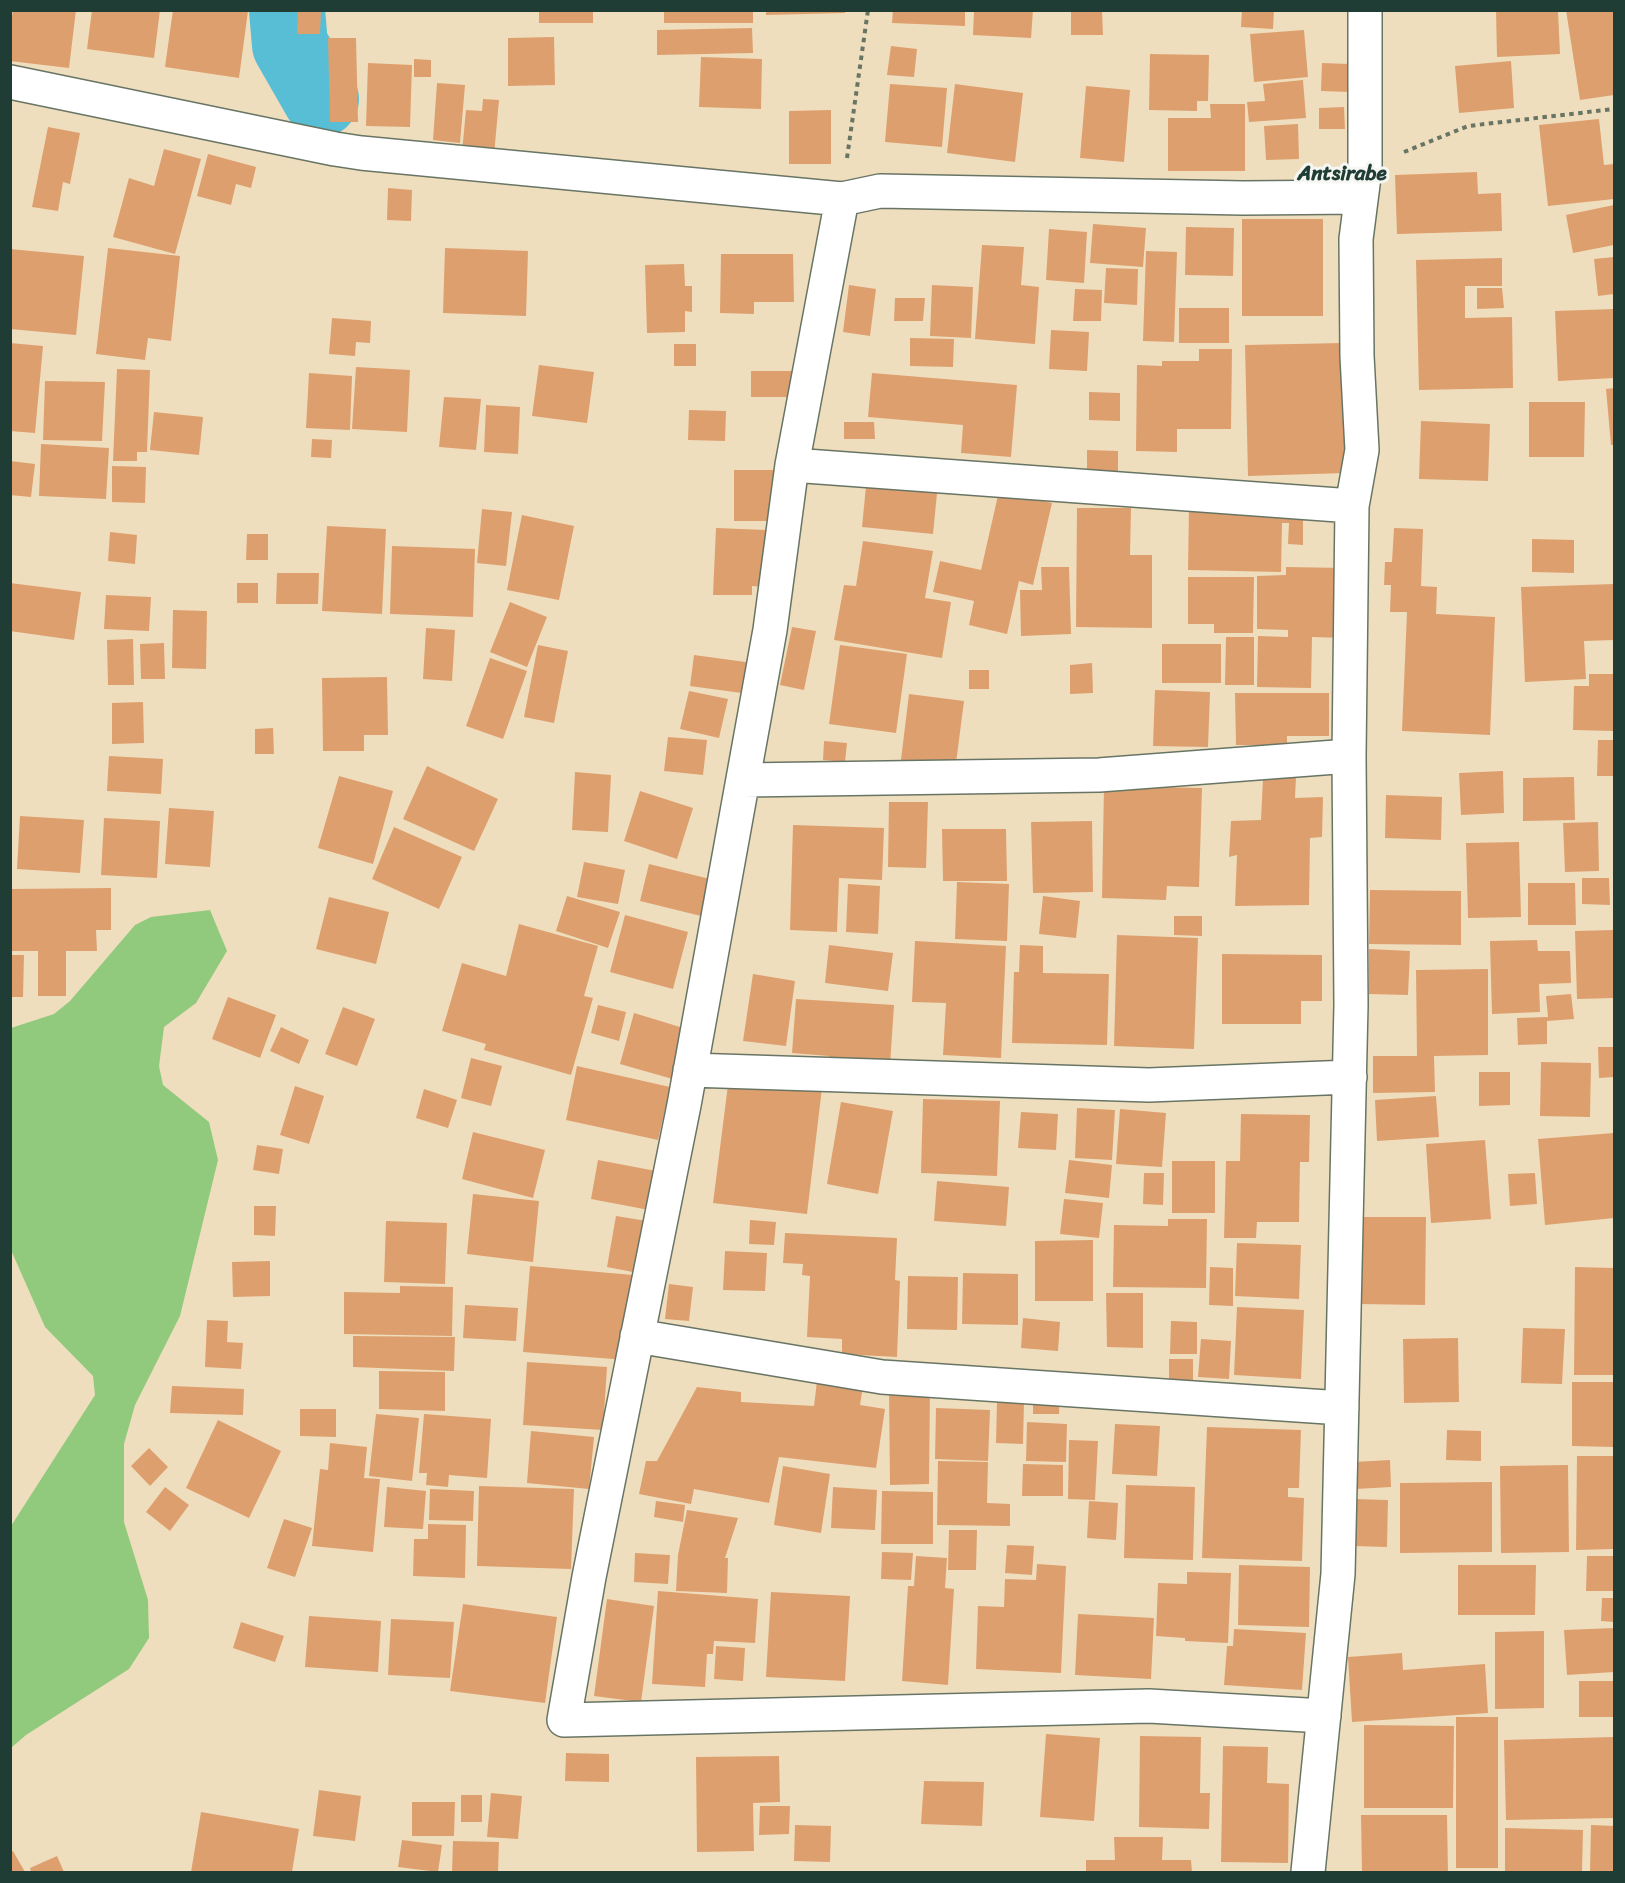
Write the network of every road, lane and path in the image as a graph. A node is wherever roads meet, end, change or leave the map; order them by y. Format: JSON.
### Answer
{"nodes":[{"id":1,"x":868,"y":10,"type":"edge"},
{"id":2,"x":1365,"y":10,"type":"edge"},
{"id":3,"x":10,"y":82,"type":"edge"},
{"id":4,"x":1614,"y":109,"type":"edge"},
{"id":5,"x":1363,"y":183,"type":"junction"},
{"id":6,"x":842,"y":199,"type":"junction"},
{"id":7,"x":792,"y":465,"type":"junction"},
{"id":8,"x":1352,"y":506,"type":"junction"},
{"id":9,"x":1349,"y":756,"type":"junction"},
{"id":10,"x":743,"y":780,"type":"junction"},
{"id":11,"x":690,"y":1070,"type":"junction"},
{"id":12,"x":1350,"y":1077,"type":"junction"},
{"id":13,"x":637,"y":1336,"type":"junction"},
{"id":14,"x":1342,"y":1408,"type":"junction"},
{"id":15,"x":1324,"y":1716,"type":"junction"},
{"id":16,"x":1308,"y":1872,"type":"edge"}],
"edges":[{"from":1,"to":6,"type":"path"},
{"from":2,"to":5,"type":"street"},
{"from":3,"to":6,"type":"street"},
{"from":4,"to":5,"type":"path"},
{"from":5,"to":6,"type":"street"},
{"from":5,"to":8,"type":"street"},
{"from":6,"to":7,"type":"street"},
{"from":7,"to":8,"type":"street"},
{"from":7,"to":10,"type":"street"},
{"from":8,"to":9,"type":"street"},
{"from":9,"to":10,"type":"street"},
{"from":9,"to":12,"type":"street"},
{"from":10,"to":11,"type":"street"},
{"from":11,"to":12,"type":"street"},
{"from":11,"to":13,"type":"street"},
{"from":12,"to":14,"type":"street"},
{"from":13,"to":14,"type":"street"},
{"from":13,"to":15,"type":"street"},
{"from":14,"to":15,"type":"street"},
{"from":15,"to":16,"type":"street"}]}
